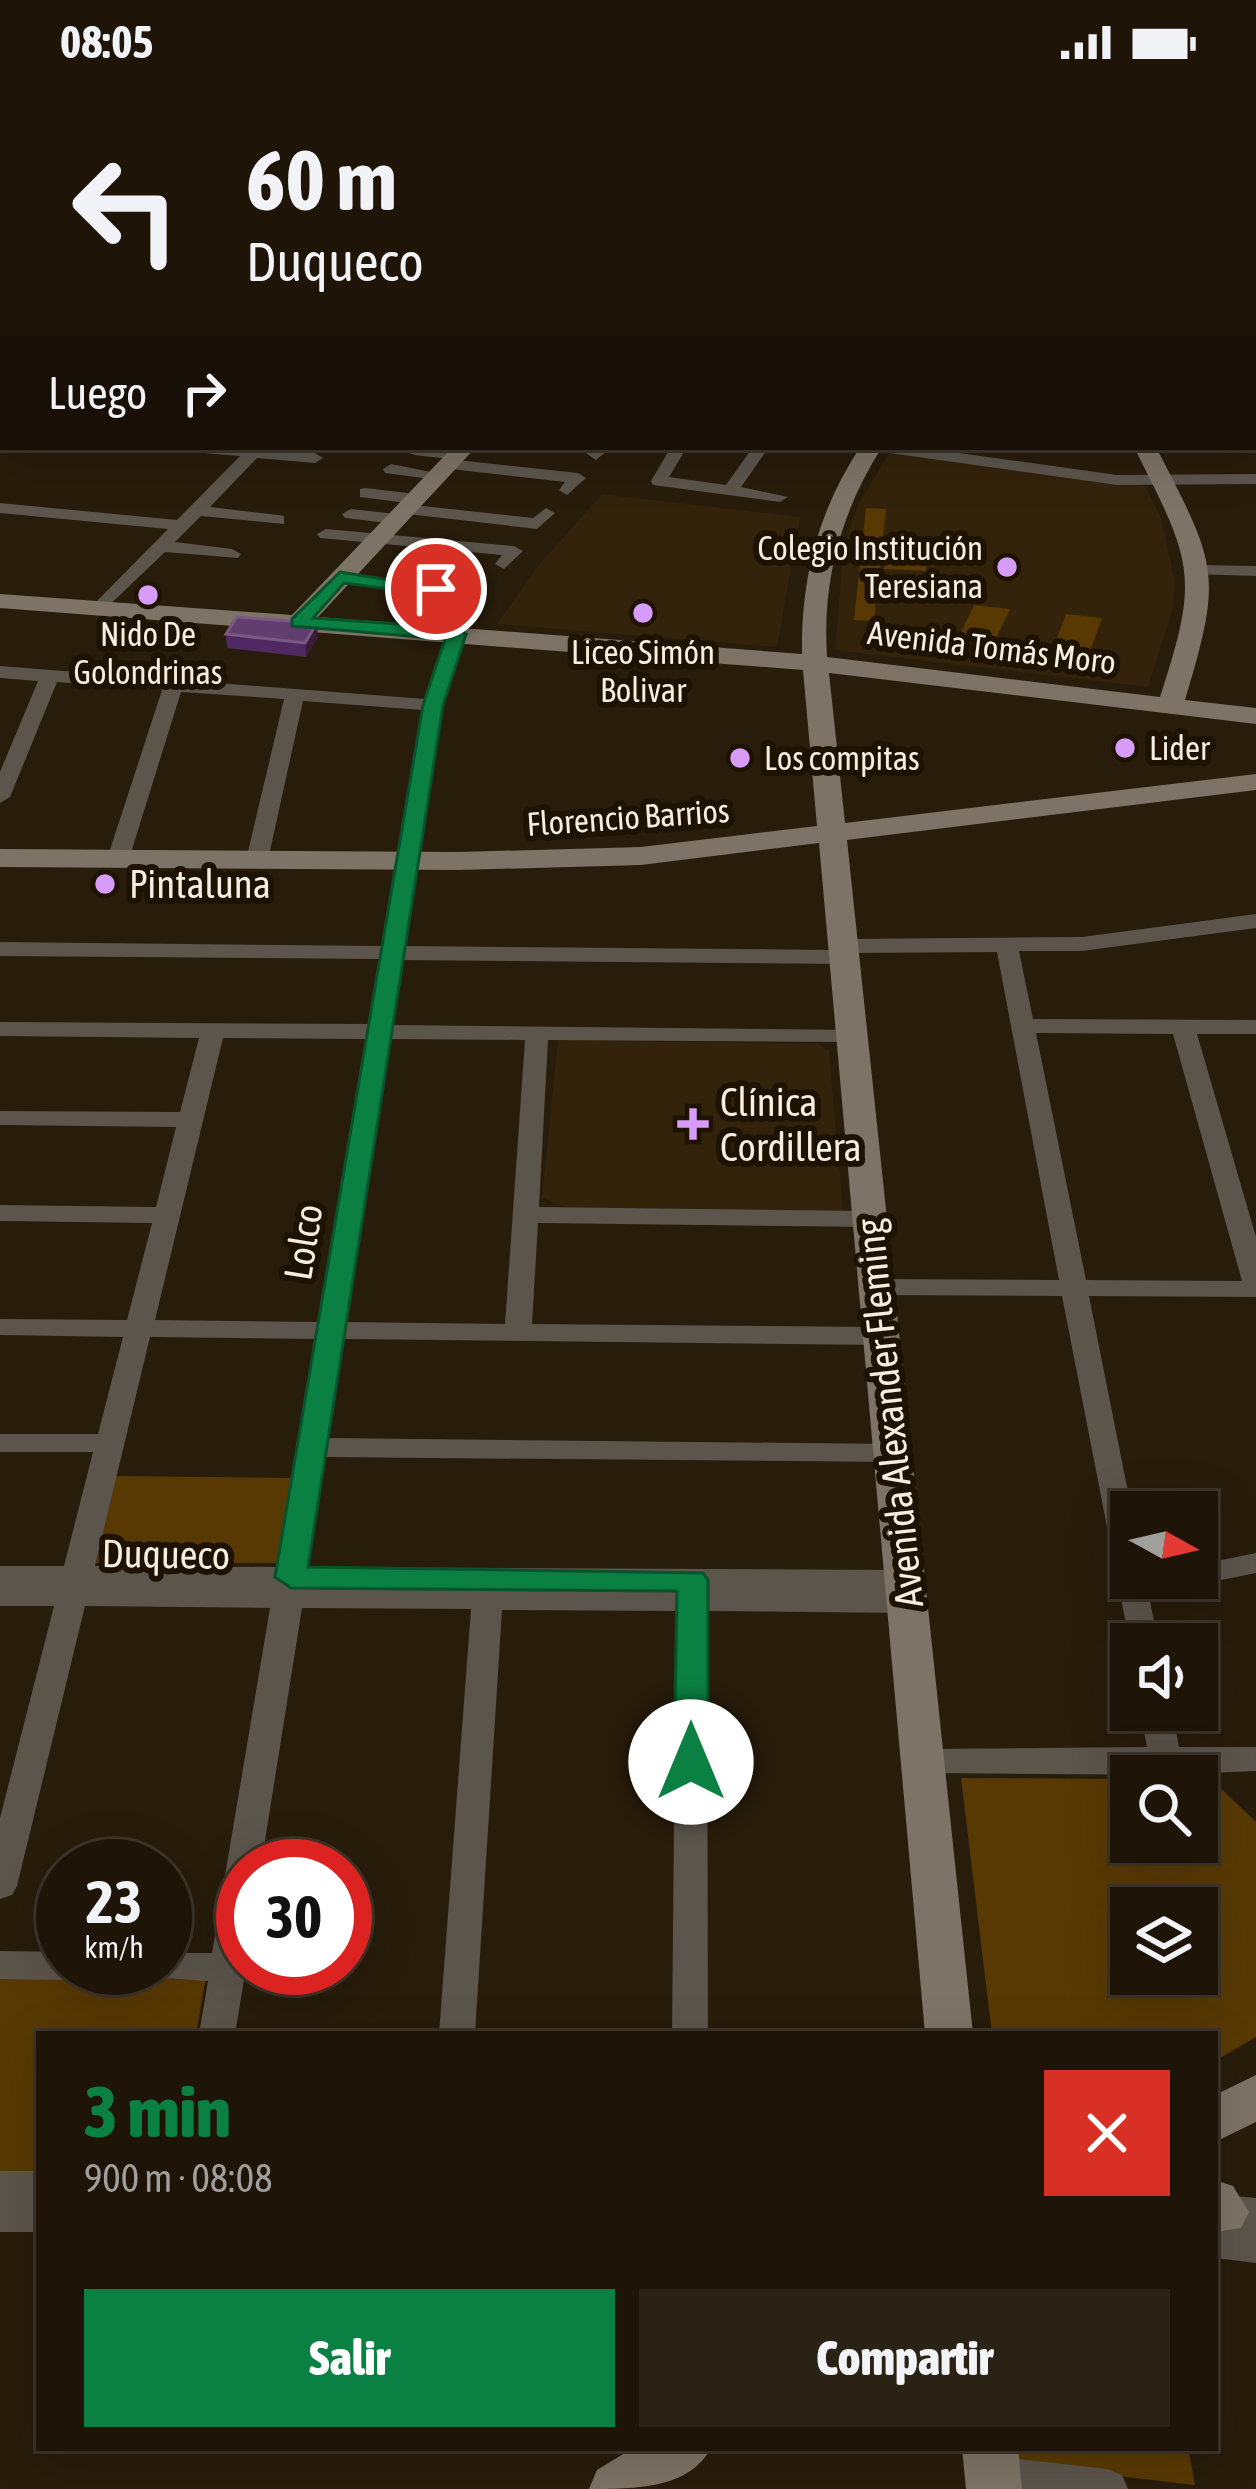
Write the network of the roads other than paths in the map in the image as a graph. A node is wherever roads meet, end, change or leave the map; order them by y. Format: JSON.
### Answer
{"nodes":[{"id":1,"x":222,"y":450,"type":"edge"},
{"id":2,"x":415,"y":450,"type":"dead end"},
{"id":3,"x":677,"y":450,"type":"edge"},
{"id":4,"x":759,"y":450,"type":"edge"},
{"id":5,"x":869,"y":450,"type":"edge"},
{"id":6,"x":920,"y":450,"type":"edge"},
{"id":7,"x":1146,"y":450,"type":"edge"},
{"id":8,"x":253,"y":453,"type":"junction"},
{"id":9,"x":322,"y":453,"type":"edge"},
{"id":10,"x":1010,"y":457,"type":"edge"},
{"id":11,"x":452,"y":460,"type":"edge"},
{"id":12,"x":391,"y":469,"type":"dead end"},
{"id":13,"x":1256,"y":478,"type":"edge"},
{"id":14,"x":1161,"y":480,"type":"junction"},
{"id":15,"x":291,"y":482,"type":"dead end"},
{"id":16,"x":567,"y":490,"type":"dead end"},
{"id":17,"x":730,"y":491,"type":"junction"},
{"id":18,"x":366,"y":493,"type":"dead end"},
{"id":19,"x":780,"y":497,"type":"dead end"},
{"id":20,"x":0,"y":508,"type":"edge"},
{"id":21,"x":196,"y":510,"type":"junction"},
{"id":22,"x":546,"y":513,"type":"dead end"},
{"id":23,"x":351,"y":514,"type":"dead end"},
{"id":24,"x":278,"y":520,"type":"dead end"},
{"id":25,"x":394,"y":520,"type":"junction"},
{"id":26,"x":176,"y":526,"type":"junction"},
{"id":27,"x":326,"y":534,"type":"dead end"},
{"id":28,"x":161,"y":546,"type":"junction"},
{"id":29,"x":232,"y":554,"type":"dead end"},
{"id":30,"x":504,"y":564,"type":"dead end"},
{"id":31,"x":1198,"y":570,"type":"junction"},
{"id":32,"x":1256,"y":571,"type":"edge"},
{"id":33,"x":340,"y":578,"type":"junction"},
{"id":34,"x":475,"y":594,"type":"dead end"},
{"id":35,"x":0,"y":601,"type":"edge"},
{"id":36,"x":100,"y":608,"type":"junction"},
{"id":37,"x":299,"y":622,"type":"junction"},
{"id":38,"x":456,"y":634,"type":"junction"},
{"id":39,"x":815,"y":662,"type":"junction"},
{"id":40,"x":0,"y":672,"type":"edge"},
{"id":41,"x":50,"y":675,"type":"junction"},
{"id":42,"x":173,"y":685,"type":"junction"},
{"id":43,"x":295,"y":694,"type":"junction"},
{"id":44,"x":433,"y":705,"type":"junction"},
{"id":45,"x":1170,"y":705,"type":"junction"},
{"id":46,"x":1256,"y":716,"type":"edge"},
{"id":47,"x":1256,"y":782,"type":"edge"},
{"id":48,"x":0,"y":796,"type":"edge"},
{"id":49,"x":832,"y":837,"type":"junction"},
{"id":50,"x":0,"y":859,"type":"edge"},
{"id":51,"x":118,"y":860,"type":"junction"},
{"id":52,"x":257,"y":860,"type":"junction"},
{"id":53,"x":406,"y":862,"type":"junction"},
{"id":54,"x":1256,"y":921,"type":"edge"},
{"id":55,"x":1007,"y":946,"type":"junction"},
{"id":56,"x":0,"y":949,"type":"edge"},
{"id":57,"x":392,"y":951,"type":"junction"},
{"id":58,"x":843,"y":952,"type":"junction"},
{"id":59,"x":1022,"y":1026,"type":"junction"},
{"id":60,"x":1183,"y":1027,"type":"junction"},
{"id":61,"x":1256,"y":1027,"type":"edge"},
{"id":62,"x":0,"y":1029,"type":"edge"},
{"id":63,"x":213,"y":1030,"type":"junction"},
{"id":64,"x":379,"y":1032,"type":"junction"},
{"id":65,"x":536,"y":1033,"type":"junction"},
{"id":66,"x":852,"y":1035,"type":"junction"},
{"id":67,"x":0,"y":1118,"type":"edge"},
{"id":68,"x":191,"y":1120,"type":"junction"},
{"id":69,"x":0,"y":1213,"type":"edge"},
{"id":70,"x":167,"y":1215,"type":"junction"},
{"id":71,"x":525,"y":1215,"type":"junction"},
{"id":72,"x":870,"y":1219,"type":"junction"},
{"id":73,"x":1256,"y":1286,"type":"edge"},
{"id":74,"x":876,"y":1287,"type":"junction"},
{"id":75,"x":1073,"y":1288,"type":"junction"},
{"id":76,"x":0,"y":1328,"type":"edge"},
{"id":77,"x":139,"y":1329,"type":"junction"},
{"id":78,"x":331,"y":1330,"type":"junction"},
{"id":79,"x":518,"y":1332,"type":"junction"},
{"id":80,"x":881,"y":1336,"type":"junction"},
{"id":81,"x":0,"y":1442,"type":"edge"},
{"id":82,"x":110,"y":1444,"type":"junction"},
{"id":83,"x":312,"y":1448,"type":"junction"},
{"id":84,"x":892,"y":1453,"type":"junction"},
{"id":85,"x":1113,"y":1491,"type":"edge"},
{"id":86,"x":1256,"y":1563,"type":"edge"},
{"id":87,"x":1218,"y":1571,"type":"edge"},
{"id":88,"x":0,"y":1576,"type":"edge"},
{"id":89,"x":74,"y":1586,"type":"junction"},
{"id":90,"x":289,"y":1587,"type":"junction"},
{"id":91,"x":487,"y":1588,"type":"junction"},
{"id":92,"x":692,"y":1590,"type":"junction"},
{"id":93,"x":906,"y":1592,"type":"junction"},
{"id":94,"x":0,"y":1594,"type":"edge"},
{"id":95,"x":1256,"y":1760,"type":"edge"},
{"id":96,"x":922,"y":1761,"type":"junction"},
{"id":97,"x":1218,"y":1761,"type":"edge"},
{"id":98,"x":1110,"y":1762,"type":"edge"},
{"id":99,"x":15,"y":1766,"type":"edge"},
{"id":100,"x":249,"y":1839,"type":"edge"},
{"id":101,"x":0,"y":1886,"type":"edge"},
{"id":102,"x":0,"y":1965,"type":"edge"},
{"id":103,"x":36,"y":1966,"type":"edge"},
{"id":104,"x":223,"y":1995,"type":"edge"},
{"id":105,"x":217,"y":2031,"type":"edge"},
{"id":106,"x":457,"y":2031,"type":"edge"},
{"id":107,"x":691,"y":2031,"type":"edge"},
{"id":108,"x":949,"y":2031,"type":"edge"},
{"id":109,"x":1256,"y":2096,"type":"edge"},
{"id":110,"x":1218,"y":2119,"type":"edge"},
{"id":111,"x":0,"y":2188,"type":"edge"},
{"id":112,"x":36,"y":2188,"type":"edge"},
{"id":113,"x":0,"y":2215,"type":"edge"},
{"id":114,"x":36,"y":2215,"type":"edge"},
{"id":115,"x":678,"y":2451,"type":"edge"},
{"id":116,"x":992,"y":2471,"type":"edge"},
{"id":117,"x":617,"y":2489,"type":"edge"},
{"id":118,"x":1107,"y":2489,"type":"edge"}],
"edges":[{"from":1,"to":8,"type":"street"},
{"from":2,"to":11,"type":"street"},
{"from":3,"to":17,"type":"street"},
{"from":4,"to":17,"type":"street"},
{"from":5,"to":39,"type":"main road","name":"Avenida Alexander Fleming"},
{"from":6,"to":10,"type":"street"},
{"from":7,"to":14,"type":"main road"},
{"from":8,"to":9,"type":"street"},
{"from":8,"to":21,"type":"street"},
{"from":9,"to":15,"type":"street"},
{"from":10,"to":14,"type":"street"},
{"from":11,"to":12,"type":"street"},
{"from":11,"to":16,"type":"street"},
{"from":11,"to":25,"type":"main road"},
{"from":13,"to":14,"type":"street"},
{"from":14,"to":31,"type":"main road"},
{"from":17,"to":19,"type":"street"},
{"from":18,"to":25,"type":"street"},
{"from":20,"to":26,"type":"street"},
{"from":21,"to":24,"type":"street"},
{"from":21,"to":26,"type":"street"},
{"from":22,"to":25,"type":"street"},
{"from":23,"to":25,"type":"street"},
{"from":25,"to":27,"type":"street"},
{"from":25,"to":30,"type":"street"},
{"from":25,"to":33,"type":"main road"},
{"from":26,"to":28,"type":"street"},
{"from":28,"to":29,"type":"street"},
{"from":28,"to":36,"type":"street"},
{"from":31,"to":32,"type":"street"},
{"from":31,"to":45,"type":"main road"},
{"from":33,"to":34,"type":"street"},
{"from":33,"to":37,"type":"main road"},
{"from":35,"to":36,"type":"main road","name":"Avenida Tomás Moro"},
{"from":36,"to":37,"type":"main road","name":"Avenida Tomás Moro"},
{"from":37,"to":38,"type":"main road","name":"Avenida Tomás Moro"},
{"from":38,"to":39,"type":"main road","name":"Avenida Tomás Moro"},
{"from":38,"to":44,"type":"street","name":"Lolco"},
{"from":39,"to":45,"type":"main road","name":"Avenida Tomás Moro"},
{"from":39,"to":49,"type":"main road","name":"Avenida Alexander Fleming"},
{"from":40,"to":41,"type":"street"},
{"from":41,"to":42,"type":"street"},
{"from":41,"to":48,"type":"street"},
{"from":42,"to":43,"type":"street"},
{"from":42,"to":51,"type":"street"},
{"from":43,"to":44,"type":"street"},
{"from":43,"to":52,"type":"street"},
{"from":44,"to":53,"type":"street","name":"Lolco"},
{"from":45,"to":46,"type":"main road","name":"Avenida Tomás Moro"},
{"from":47,"to":49,"type":"main road","name":"Florencio Barrios"},
{"from":49,"to":53,"type":"main road","name":"Florencio Barrios"},
{"from":49,"to":58,"type":"main road","name":"Avenida Alexander Fleming"},
{"from":50,"to":51,"type":"main road","name":"Florencio Barrios"},
{"from":51,"to":52,"type":"main road","name":"Florencio Barrios"},
{"from":52,"to":53,"type":"main road","name":"Florencio Barrios"},
{"from":53,"to":57,"type":"street","name":"Lolco"},
{"from":54,"to":55,"type":"street"},
{"from":55,"to":58,"type":"street"},
{"from":55,"to":59,"type":"street"},
{"from":56,"to":57,"type":"street"},
{"from":57,"to":58,"type":"street"},
{"from":57,"to":64,"type":"street","name":"Lolco"},
{"from":58,"to":66,"type":"main road","name":"Avenida Alexander Fleming"},
{"from":59,"to":60,"type":"street"},
{"from":59,"to":75,"type":"street"},
{"from":60,"to":61,"type":"street"},
{"from":60,"to":73,"type":"street"},
{"from":62,"to":63,"type":"street"},
{"from":63,"to":64,"type":"street"},
{"from":63,"to":68,"type":"street"},
{"from":64,"to":65,"type":"street"},
{"from":64,"to":78,"type":"street","name":"Lolco"},
{"from":65,"to":66,"type":"street"},
{"from":65,"to":71,"type":"street"},
{"from":66,"to":72,"type":"main road","name":"Avenida Alexander Fleming"},
{"from":67,"to":68,"type":"street"},
{"from":68,"to":70,"type":"street"},
{"from":69,"to":70,"type":"street"},
{"from":70,"to":77,"type":"street"},
{"from":71,"to":72,"type":"street"},
{"from":71,"to":79,"type":"street"},
{"from":72,"to":74,"type":"main road","name":"Avenida Alexander Fleming"},
{"from":73,"to":75,"type":"street"},
{"from":74,"to":75,"type":"street"},
{"from":74,"to":80,"type":"main road","name":"Avenida Alexander Fleming"},
{"from":75,"to":85,"type":"street"},
{"from":76,"to":77,"type":"street"},
{"from":77,"to":78,"type":"street"},
{"from":77,"to":82,"type":"street"},
{"from":78,"to":79,"type":"street"},
{"from":78,"to":83,"type":"street","name":"Lolco"},
{"from":79,"to":80,"type":"street"},
{"from":80,"to":84,"type":"main road","name":"Avenida Alexander Fleming"},
{"from":81,"to":82,"type":"street"},
{"from":82,"to":89,"type":"street"},
{"from":83,"to":84,"type":"street"},
{"from":83,"to":90,"type":"street","name":"Lolco"},
{"from":84,"to":93,"type":"main road","name":"Avenida Alexander Fleming"},
{"from":86,"to":87,"type":"street"},
{"from":88,"to":89,"type":"street","name":"Duqueco"},
{"from":89,"to":90,"type":"street","name":"Duqueco"},
{"from":89,"to":94,"type":"street","name":"Duqueco"},
{"from":89,"to":99,"type":"street"},
{"from":90,"to":91,"type":"street","name":"Duqueco"},
{"from":90,"to":100,"type":"street","name":"Lolco"},
{"from":91,"to":92,"type":"street","name":"Duqueco"},
{"from":91,"to":106,"type":"street"},
{"from":92,"to":93,"type":"street","name":"Duqueco"},
{"from":92,"to":107,"type":"street"},
{"from":93,"to":96,"type":"main road","name":"Avenida Alexander Fleming"},
{"from":95,"to":97,"type":"street"},
{"from":96,"to":98,"type":"street"},
{"from":96,"to":108,"type":"main road","name":"Avenida Alexander Fleming"},
{"from":99,"to":101,"type":"street"},
{"from":102,"to":103,"type":"street"},
{"from":104,"to":105,"type":"street","name":"Lolco"},
{"from":109,"to":110,"type":"main road"},
{"from":111,"to":112,"type":"street"},
{"from":113,"to":114,"type":"street"},
{"from":115,"to":117,"type":"main road"},
{"from":116,"to":118,"type":"street"}]}
